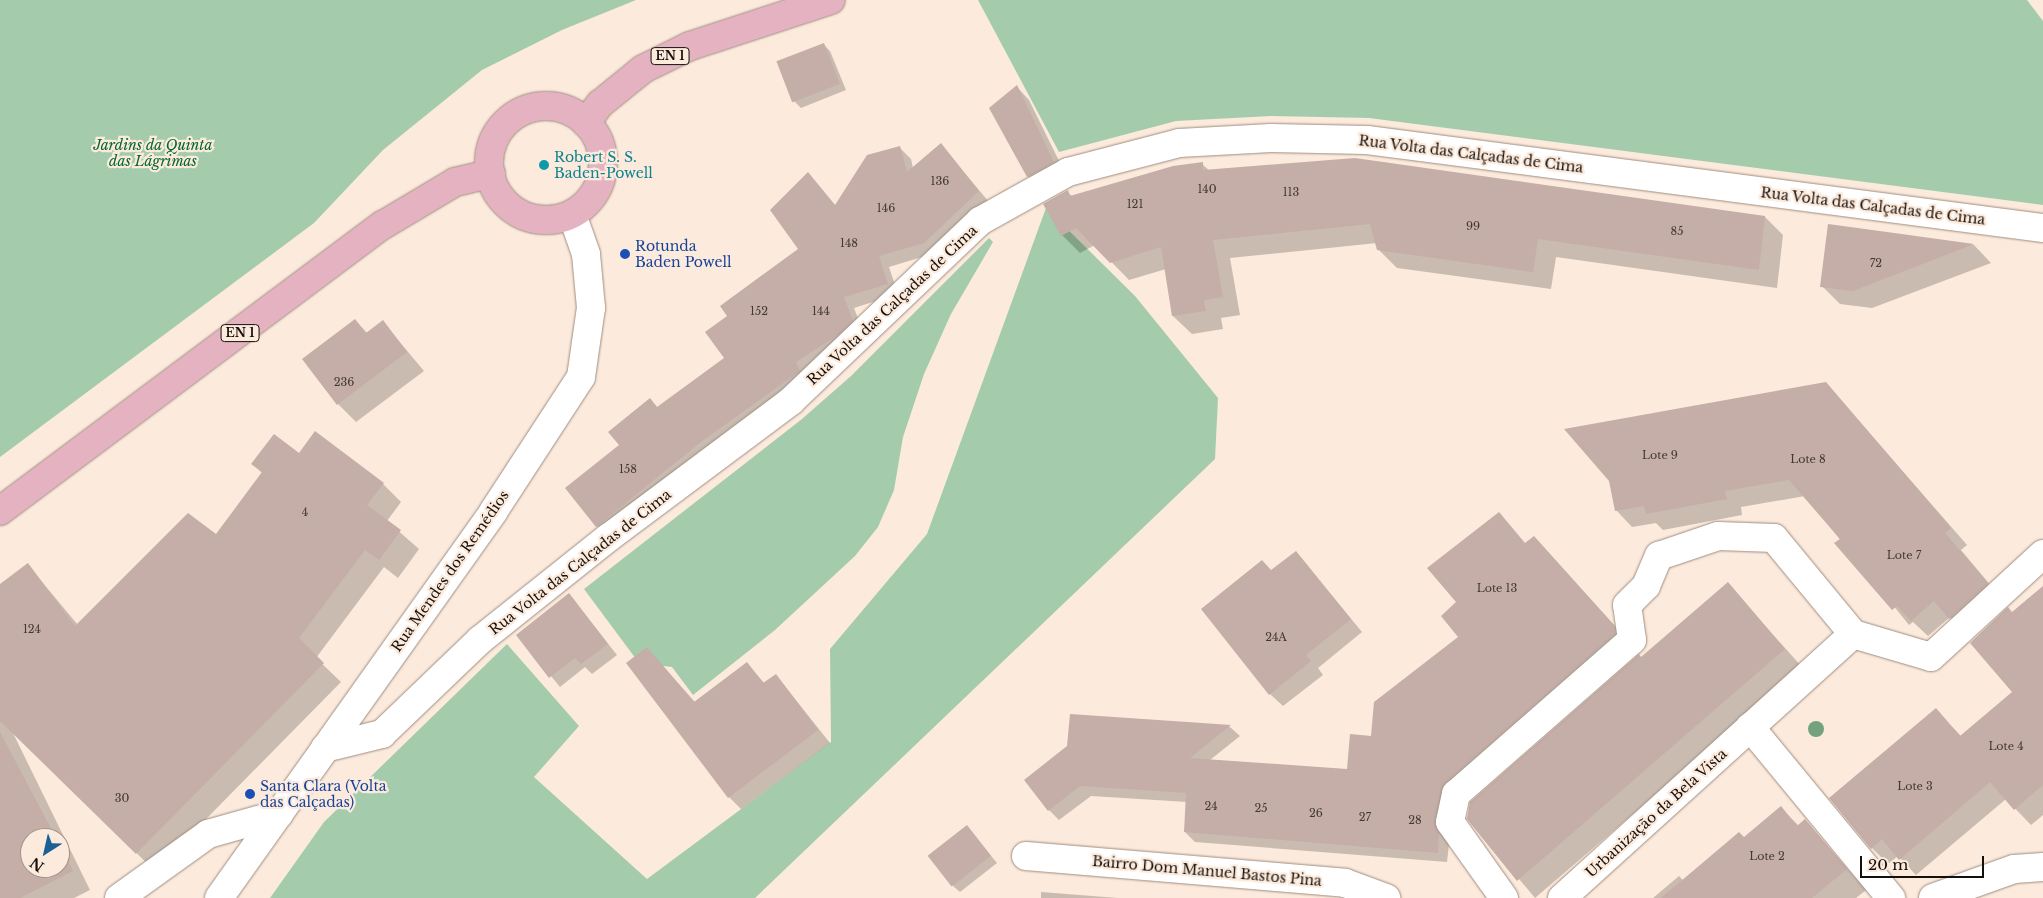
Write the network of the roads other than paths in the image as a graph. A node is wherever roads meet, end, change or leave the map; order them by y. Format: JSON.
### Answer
{"nodes":[{"id":1,"x":831,"y":0,"type":"edge"},
{"id":2,"x":586,"y":123,"type":"junction"},
{"id":3,"x":491,"y":174,"type":"junction"},
{"id":4,"x":572,"y":214,"type":"junction"},
{"id":5,"x":2043,"y":228,"type":"edge"},
{"id":6,"x":0,"y":511,"type":"edge"},
{"id":7,"x":2043,"y":554,"type":"edge"},
{"id":8,"x":1853,"y":634,"type":"junction"},
{"id":9,"x":1750,"y":727,"type":"junction"},
{"id":10,"x":325,"y":748,"type":"junction"},
{"id":11,"x":279,"y":814,"type":"junction"},
{"id":12,"x":1026,"y":856,"type":"dead end"},
{"id":13,"x":2043,"y":866,"type":"edge"},
{"id":14,"x":119,"y":898,"type":"edge"},
{"id":15,"x":220,"y":898,"type":"edge"},
{"id":16,"x":1386,"y":898,"type":"edge"},
{"id":17,"x":1504,"y":898,"type":"edge"},
{"id":18,"x":1562,"y":898,"type":"edge"},
{"id":19,"x":1891,"y":898,"type":"edge"},
{"id":20,"x":1933,"y":898,"type":"edge"}],
"edges":[{"from":1,"to":2,"type":"main road","number":"EN 1"},
{"from":2,"to":3,"type":"main road"},
{"from":2,"to":4,"type":"main road"},
{"from":3,"to":4,"type":"main road"},
{"from":3,"to":6,"type":"main road","number":"EN 1"},
{"from":4,"to":10,"type":"street","name":"Rua Mendes dos Remédios"},
{"from":5,"to":10,"type":"street","name":"Rua Volta das Calçadas de Cima"},
{"from":7,"to":8,"type":"street"},
{"from":8,"to":9,"type":"street","name":"Urbanização da Bela Vista"},
{"from":8,"to":17,"type":"street"},
{"from":9,"to":18,"type":"street","name":"Urbanização da Bela Vista"},
{"from":9,"to":19,"type":"street"},
{"from":10,"to":11,"type":"street","name":"Rua Mendes dos Remédios"},
{"from":11,"to":14,"type":"street"},
{"from":11,"to":15,"type":"street","name":"Rua Mendes dos Remédios"},
{"from":12,"to":16,"type":"street","name":"Bairro Dom Manuel Bastos Pina"},
{"from":13,"to":20,"type":"street"}]}
